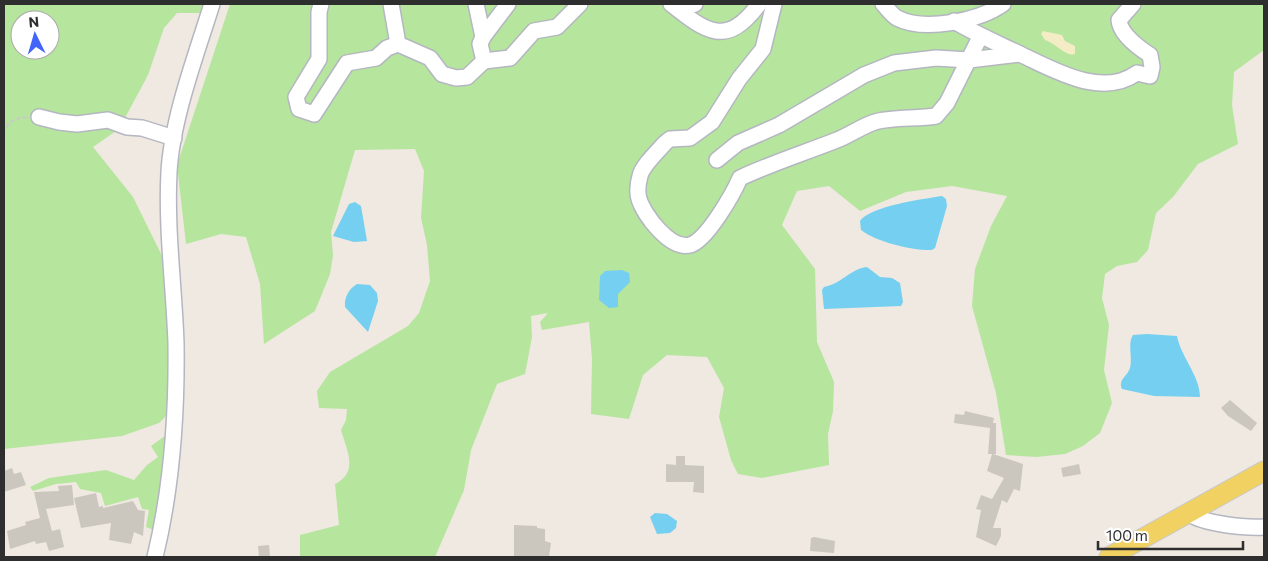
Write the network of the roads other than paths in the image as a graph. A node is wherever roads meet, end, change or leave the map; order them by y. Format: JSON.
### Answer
{"nodes":[{"id":1,"x":212,"y":4,"type":"edge"},
{"id":2,"x":321,"y":4,"type":"edge"},
{"id":3,"x":391,"y":4,"type":"edge"},
{"id":4,"x":476,"y":4,"type":"edge"},
{"id":5,"x":508,"y":4,"type":"edge"},
{"id":6,"x":580,"y":4,"type":"edge"},
{"id":7,"x":671,"y":4,"type":"edge"},
{"id":8,"x":681,"y":4,"type":"edge"},
{"id":9,"x":695,"y":4,"type":"edge"},
{"id":10,"x":759,"y":4,"type":"edge"},
{"id":11,"x":774,"y":4,"type":"edge"},
{"id":12,"x":883,"y":4,"type":"edge"},
{"id":13,"x":1003,"y":4,"type":"edge"},
{"id":14,"x":1134,"y":4,"type":"edge"},
{"id":15,"x":954,"y":21,"type":"junction"},
{"id":16,"x":483,"y":37,"type":"junction"},
{"id":17,"x":980,"y":37,"type":"junction"},
{"id":18,"x":398,"y":44,"type":"junction"},
{"id":19,"x":1020,"y":54,"type":"junction"},
{"id":20,"x":969,"y":60,"type":"junction"},
{"id":21,"x":484,"y":61,"type":"junction"},
{"id":22,"x":39,"y":117,"type":"road end"},
{"id":23,"x":174,"y":138,"type":"junction"},
{"id":24,"x":717,"y":160,"type":"dead end"},
{"id":25,"x":1264,"y":471,"type":"edge"},
{"id":26,"x":1188,"y":513,"type":"junction"},
{"id":27,"x":1264,"y":527,"type":"edge"},
{"id":28,"x":155,"y":557,"type":"edge"},
{"id":29,"x":1109,"y":557,"type":"edge"}],
"edges":[{"from":1,"to":23,"type":"street"},
{"from":2,"to":18,"type":"street"},
{"from":3,"to":18,"type":"street"},
{"from":4,"to":16,"type":"street"},
{"from":5,"to":16,"type":"street"},
{"from":6,"to":21,"type":"street"},
{"from":7,"to":10,"type":"street"},
{"from":8,"to":9,"type":"street"},
{"from":11,"to":20,"type":"street"},
{"from":12,"to":15,"type":"street"},
{"from":13,"to":15,"type":"street"},
{"from":14,"to":19,"type":"street"},
{"from":15,"to":17,"type":"street"},
{"from":16,"to":21,"type":"street"},
{"from":17,"to":19,"type":"street"},
{"from":17,"to":20,"type":"street"},
{"from":18,"to":21,"type":"street"},
{"from":19,"to":20,"type":"street"},
{"from":20,"to":24,"type":"street"},
{"from":22,"to":23,"type":"street"},
{"from":23,"to":28,"type":"street"},
{"from":25,"to":26,"type":"main road"},
{"from":26,"to":27,"type":"street"},
{"from":26,"to":29,"type":"main road"}]}
